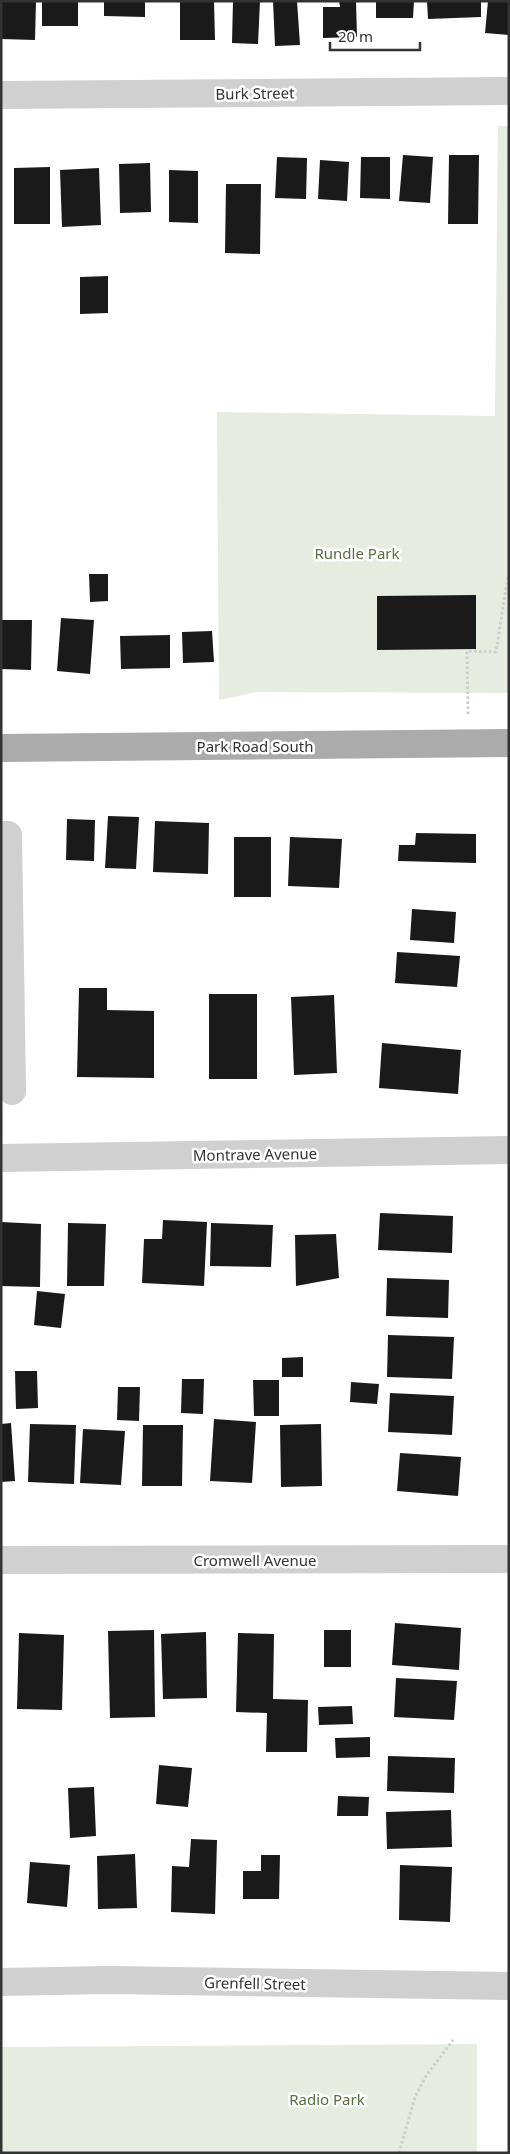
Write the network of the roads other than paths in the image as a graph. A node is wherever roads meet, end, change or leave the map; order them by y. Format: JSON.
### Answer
{"nodes":[{"id":1,"x":509,"y":91,"type":"edge"},
{"id":2,"x":1,"y":95,"type":"edge"},
{"id":3,"x":509,"y":743,"type":"edge"},
{"id":4,"x":1,"y":748,"type":"edge"},
{"id":5,"x":1,"y":835,"type":"edge"},
{"id":6,"x":12,"y":1091,"type":"dead end"},
{"id":7,"x":509,"y":1150,"type":"edge"},
{"id":8,"x":1,"y":1158,"type":"edge"},
{"id":9,"x":1,"y":1560,"type":"edge"},
{"id":10,"x":509,"y":1560,"type":"edge"},
{"id":11,"x":1,"y":1982,"type":"edge"},
{"id":12,"x":509,"y":1986,"type":"edge"}],
"edges":[{"from":1,"to":2,"type":"street","name":"Burk Street"},
{"from":3,"to":4,"type":"main road","name":"Park Road South"},
{"from":5,"to":6,"type":"street"},
{"from":7,"to":8,"type":"street","name":"Montrave Avenue"},
{"from":9,"to":10,"type":"street","name":"Cromwell Avenue"},
{"from":11,"to":12,"type":"street","name":"Grenfell Street"}]}
